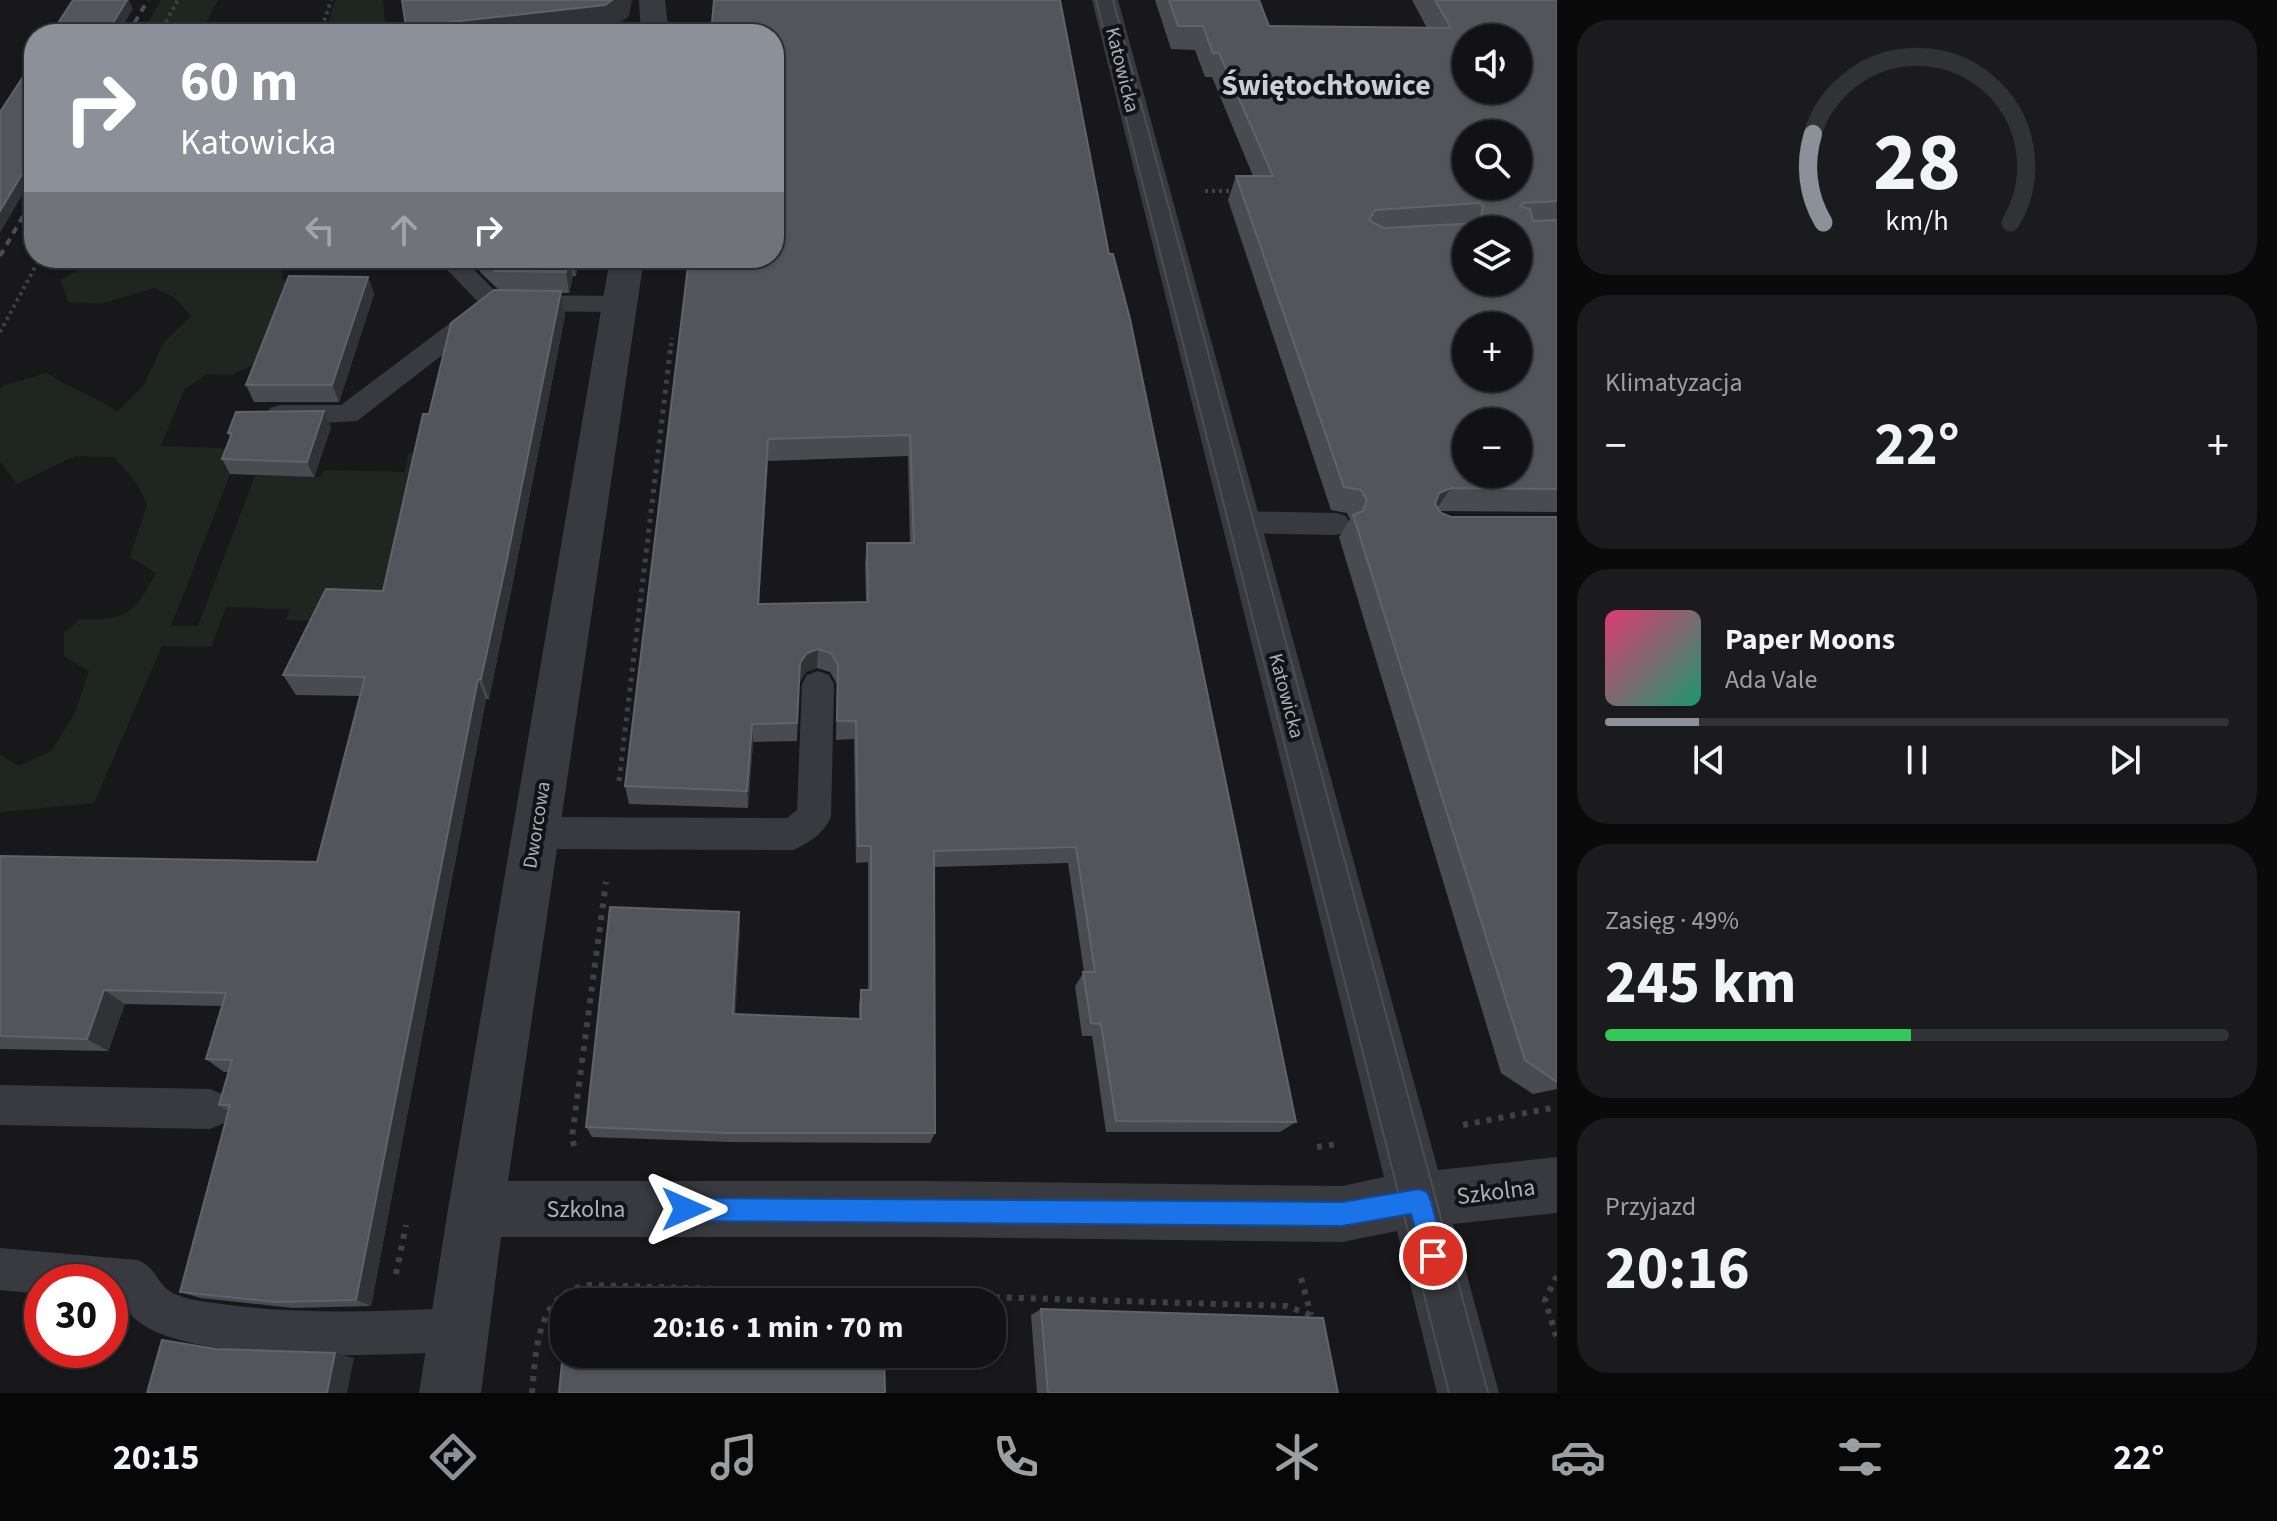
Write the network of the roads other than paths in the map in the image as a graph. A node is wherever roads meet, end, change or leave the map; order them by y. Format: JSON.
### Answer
{"nodes":[{"id":1,"x":652,"y":0,"type":"edge"},
{"id":2,"x":1105,"y":0,"type":"edge"},
{"id":3,"x":654,"y":24,"type":"edge"},
{"id":4,"x":458,"y":268,"type":"edge"},
{"id":5,"x":625,"y":268,"type":"edge"},
{"id":6,"x":493,"y":303,"type":"junction"},
{"id":7,"x":620,"y":304,"type":"junction"},
{"id":8,"x":260,"y":415,"type":"edge"},
{"id":9,"x":1240,"y":522,"type":"junction"},
{"id":10,"x":1336,"y":524,"type":"dead end"},
{"id":11,"x":818,"y":684,"type":"edge"},
{"id":12,"x":535,"y":833,"type":"junction"},
{"id":13,"x":0,"y":1105,"type":"edge"},
{"id":14,"x":210,"y":1109,"type":"dead end"},
{"id":15,"x":1557,"y":1185,"type":"edge"},
{"id":16,"x":1419,"y":1201,"type":"junction"},
{"id":17,"x":476,"y":1209,"type":"junction"},
{"id":18,"x":0,"y":1269,"type":"edge"},
{"id":19,"x":460,"y":1330,"type":"junction"},
{"id":20,"x":450,"y":1393,"type":"edge"},
{"id":21,"x":1468,"y":1393,"type":"edge"}],
"edges":[{"from":1,"to":3,"type":"street"},
{"from":2,"to":9,"type":"street","name":"Katowicka"},
{"from":4,"to":6,"type":"lane"},
{"from":5,"to":7,"type":"street","name":"Dworcowa"},
{"from":6,"to":7,"type":"lane"},
{"from":6,"to":8,"type":"lane"},
{"from":7,"to":12,"type":"street","name":"Dworcowa"},
{"from":9,"to":10,"type":"lane"},
{"from":9,"to":16,"type":"street","name":"Katowicka"},
{"from":11,"to":12,"type":"lane"},
{"from":12,"to":17,"type":"street","name":"Dworcowa"},
{"from":13,"to":14,"type":"lane"},
{"from":15,"to":16,"type":"street","name":"Szkolna"},
{"from":16,"to":17,"type":"street","name":"Szkolna"},
{"from":16,"to":21,"type":"street","name":"Katowicka"},
{"from":17,"to":19,"type":"street","name":"Dworcowa"},
{"from":18,"to":19,"type":"lane"},
{"from":19,"to":20,"type":"street","name":"Dworcowa"}]}
